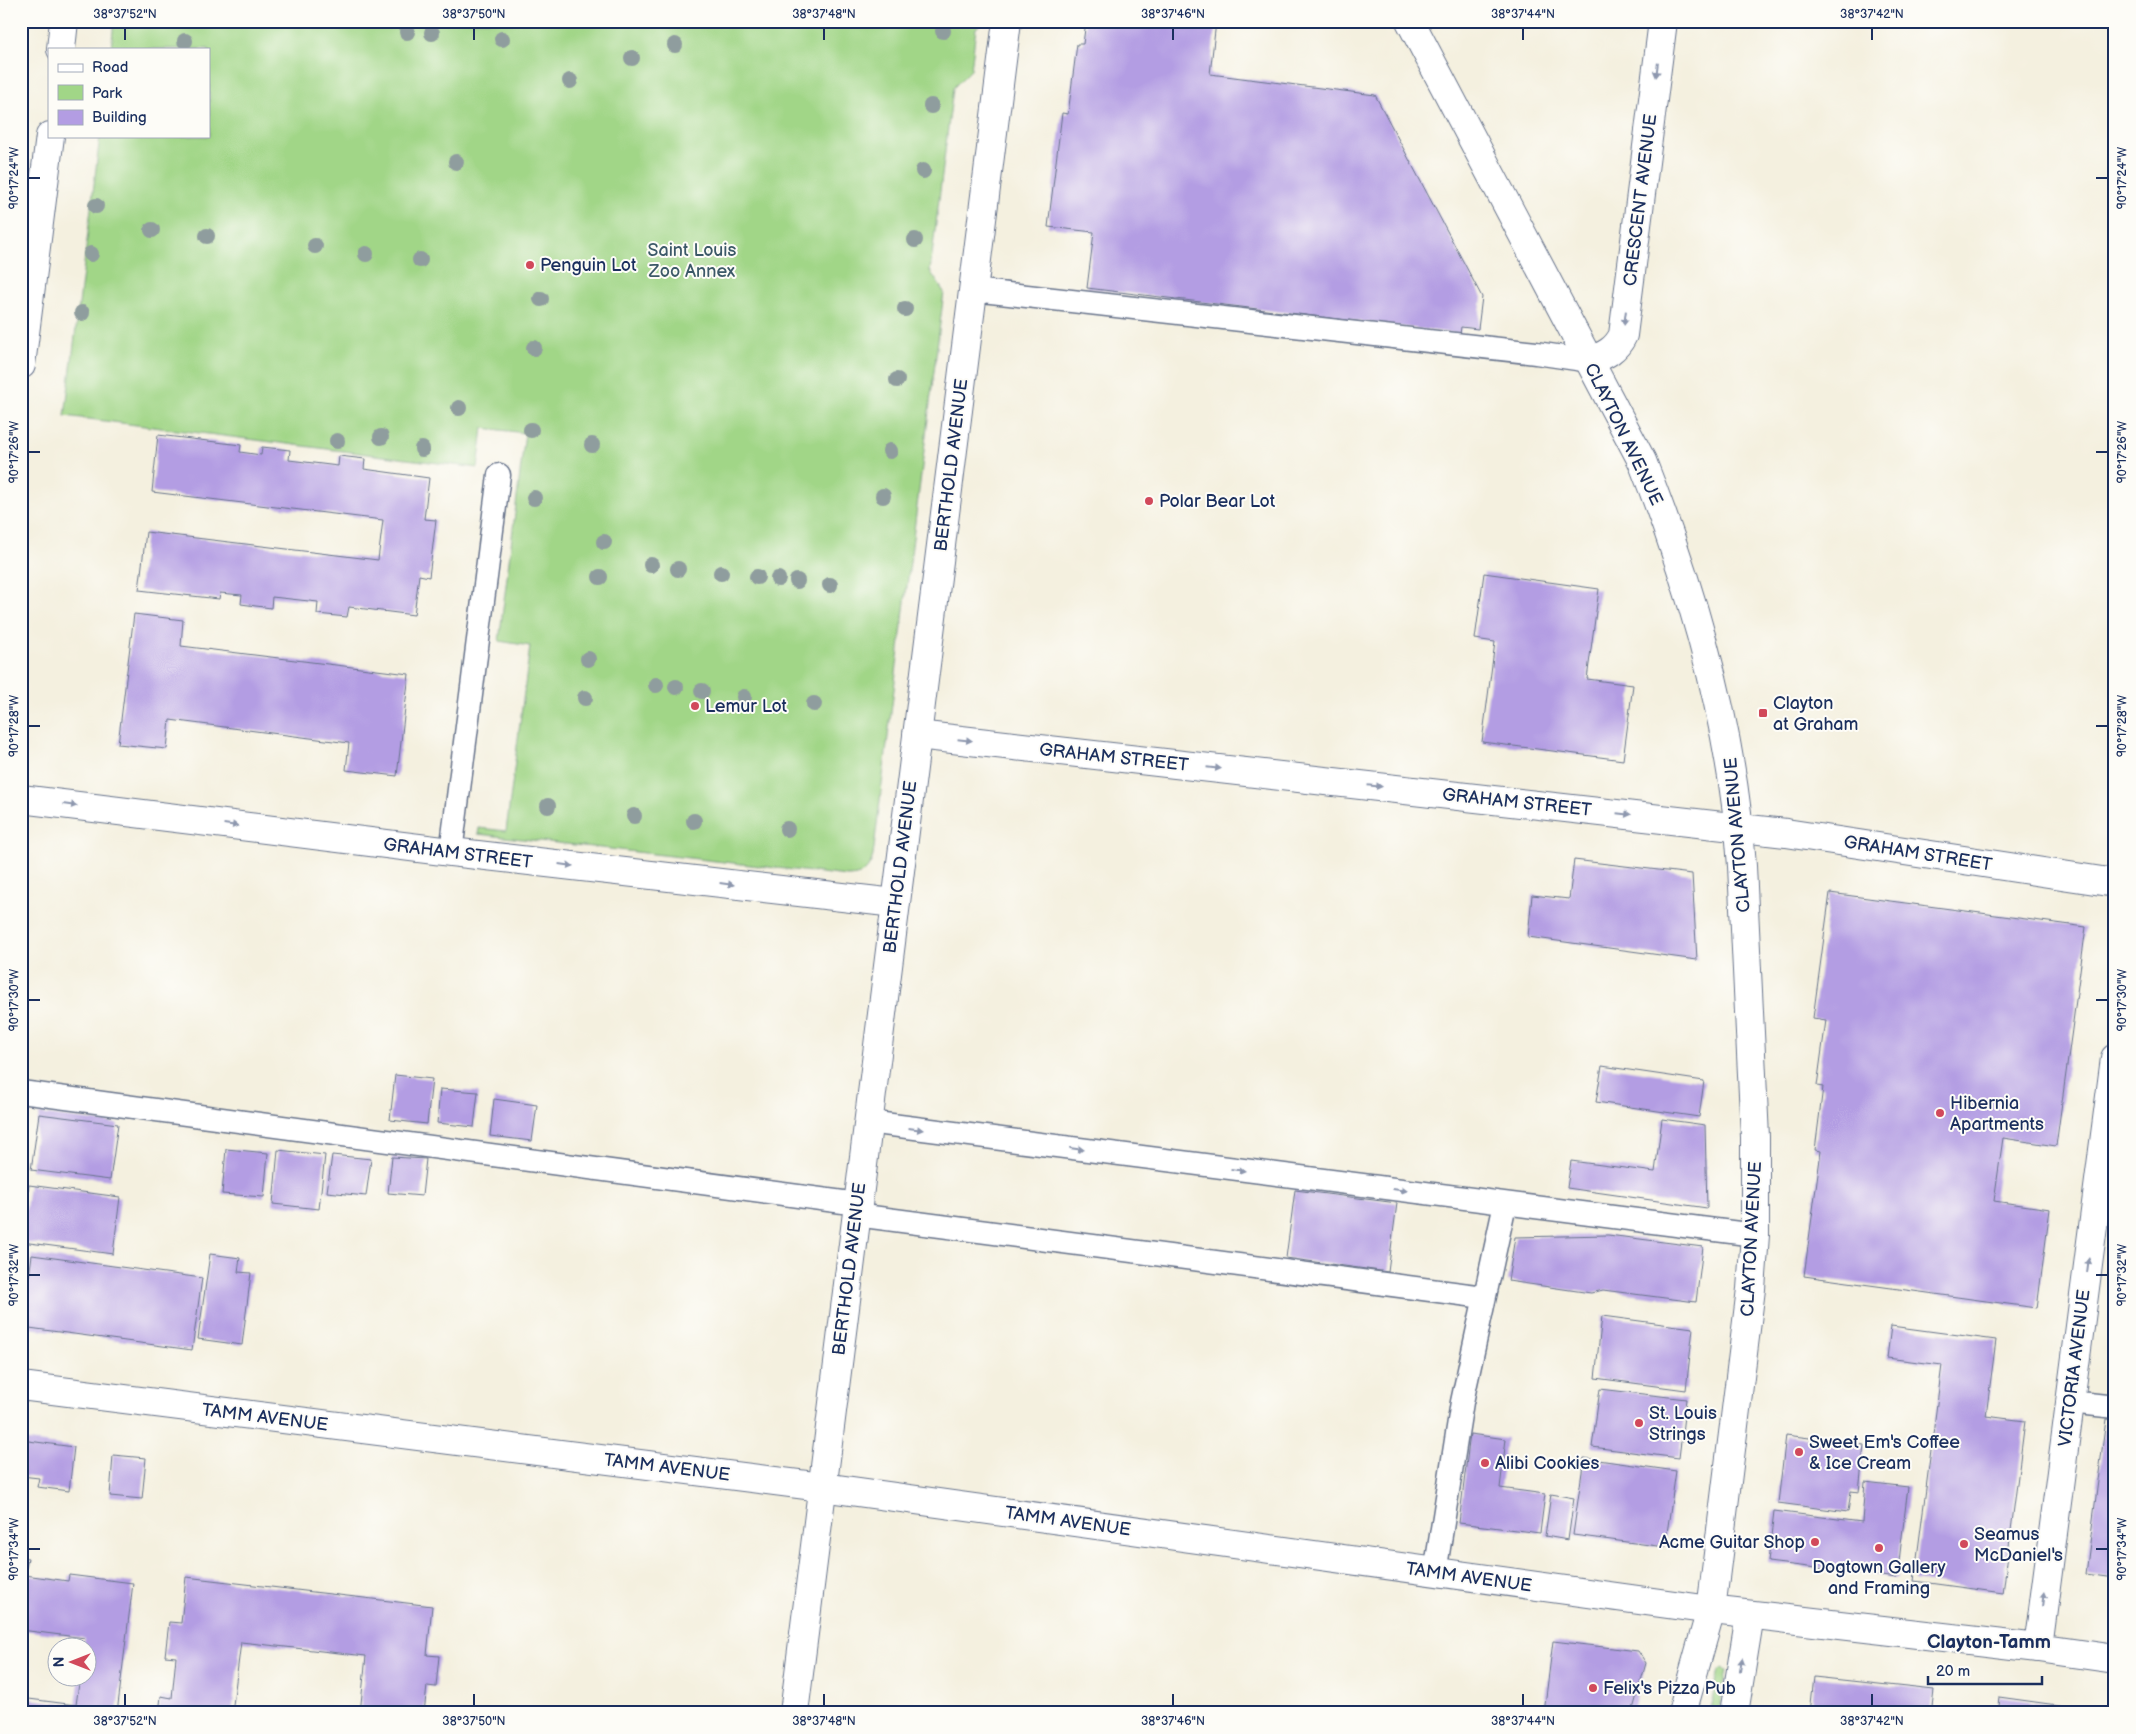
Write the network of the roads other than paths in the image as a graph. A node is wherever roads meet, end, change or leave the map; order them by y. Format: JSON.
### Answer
{"nodes":[{"id":1,"x":64,"y":21,"type":"edge"},
{"id":2,"x":1007,"y":21,"type":"edge"},
{"id":3,"x":1410,"y":21,"type":"edge"},
{"id":4,"x":1663,"y":21,"type":"edge"},
{"id":5,"x":61,"y":48,"type":"edge"},
{"id":6,"x":50,"y":138,"type":"edge"},
{"id":7,"x":973,"y":290,"type":"junction"},
{"id":8,"x":1590,"y":361,"type":"junction"},
{"id":9,"x":21,"y":365,"type":"edge"},
{"id":10,"x":499,"y":475,"type":"dead end"},
{"id":11,"x":917,"y":735,"type":"junction"},
{"id":12,"x":21,"y":799,"type":"edge"},
{"id":13,"x":1740,"y":828,"type":"junction"},
{"id":14,"x":451,"y":852,"type":"junction"},
{"id":15,"x":2115,"y":883,"type":"edge"},
{"id":16,"x":895,"y":903,"type":"junction"},
{"id":17,"x":2115,"y":1058,"type":"edge"},
{"id":18,"x":21,"y":1092,"type":"edge"},
{"id":19,"x":868,"y":1122,"type":"junction"},
{"id":20,"x":2110,"y":1130,"type":"edge"},
{"id":21,"x":1505,"y":1204,"type":"junction"},
{"id":22,"x":857,"y":1210,"type":"junction"},
{"id":23,"x":1755,"y":1235,"type":"junction"},
{"id":24,"x":1484,"y":1297,"type":"junction"},
{"id":25,"x":21,"y":1386,"type":"edge"},
{"id":26,"x":2070,"y":1402,"type":"junction"},
{"id":27,"x":2115,"y":1407,"type":"edge"},
{"id":28,"x":822,"y":1487,"type":"junction"},
{"id":29,"x":1434,"y":1572,"type":"junction"},
{"id":30,"x":1711,"y":1610,"type":"junction"},
{"id":31,"x":1750,"y":1615,"type":"junction"},
{"id":32,"x":2038,"y":1648,"type":"junction"},
{"id":33,"x":2115,"y":1659,"type":"edge"},
{"id":34,"x":794,"y":1713,"type":"edge"},
{"id":35,"x":1682,"y":1713,"type":"edge"},
{"id":36,"x":1734,"y":1713,"type":"edge"}],
"edges":[{"from":1,"to":5,"type":"street"},
{"from":2,"to":7,"type":"street","name":"BERTHOLD AVENUE"},
{"from":3,"to":8,"type":"street","name":"CLAYTON AVENUE"},
{"from":4,"to":8,"type":"street","name":"CRESCENT AVENUE","one_way":true},
{"from":6,"to":9,"type":"street"},
{"from":7,"to":8,"type":"lane"},
{"from":7,"to":11,"type":"street","name":"BERTHOLD AVENUE"},
{"from":8,"to":13,"type":"street","name":"CLAYTON AVENUE"},
{"from":10,"to":14,"type":"lane"},
{"from":11,"to":13,"type":"street","name":"GRAHAM STREET","one_way":true},
{"from":11,"to":16,"type":"street","name":"BERTHOLD AVENUE"},
{"from":12,"to":14,"type":"street","name":"GRAHAM STREET","one_way":true},
{"from":13,"to":15,"type":"street","name":"GRAHAM STREET"},
{"from":13,"to":23,"type":"street","name":"CLAYTON AVENUE"},
{"from":14,"to":16,"type":"street","name":"GRAHAM STREET","one_way":true},
{"from":16,"to":19,"type":"street","name":"BERTHOLD AVENUE"},
{"from":17,"to":20,"type":"street","name":"VICTORIA AVENUE"},
{"from":18,"to":22,"type":"lane"},
{"from":19,"to":21,"type":"lane","one_way":true},
{"from":19,"to":22,"type":"street","name":"BERTHOLD AVENUE"},
{"from":26,"to":20,"type":"street","name":"VICTORIA AVENUE","one_way":true},
{"from":21,"to":23,"type":"lane"},
{"from":21,"to":24,"type":"lane"},
{"from":22,"to":24,"type":"lane"},
{"from":22,"to":28,"type":"street","name":"BERTHOLD AVENUE"},
{"from":23,"to":30,"type":"street","name":"CLAYTON AVENUE"},
{"from":24,"to":29,"type":"lane"},
{"from":25,"to":28,"type":"street","name":"TAMM AVENUE"},
{"from":26,"to":27,"type":"lane"},
{"from":32,"to":26,"type":"street","name":"VICTORIA AVENUE","one_way":true},
{"from":28,"to":29,"type":"street","name":"TAMM AVENUE"},
{"from":28,"to":34,"type":"street","name":"BERTHOLD AVENUE"},
{"from":29,"to":30,"type":"street","name":"TAMM AVENUE"},
{"from":30,"to":31,"type":"street","name":"TAMM AVENUE"},
{"from":30,"to":35,"type":"street","name":"CLAYTON AVENUE"},
{"from":31,"to":32,"type":"street","name":"TAMM AVENUE"},
{"from":36,"to":31,"type":"street","one_way":true},
{"from":32,"to":33,"type":"street","name":"TAMM AVENUE"}]}
